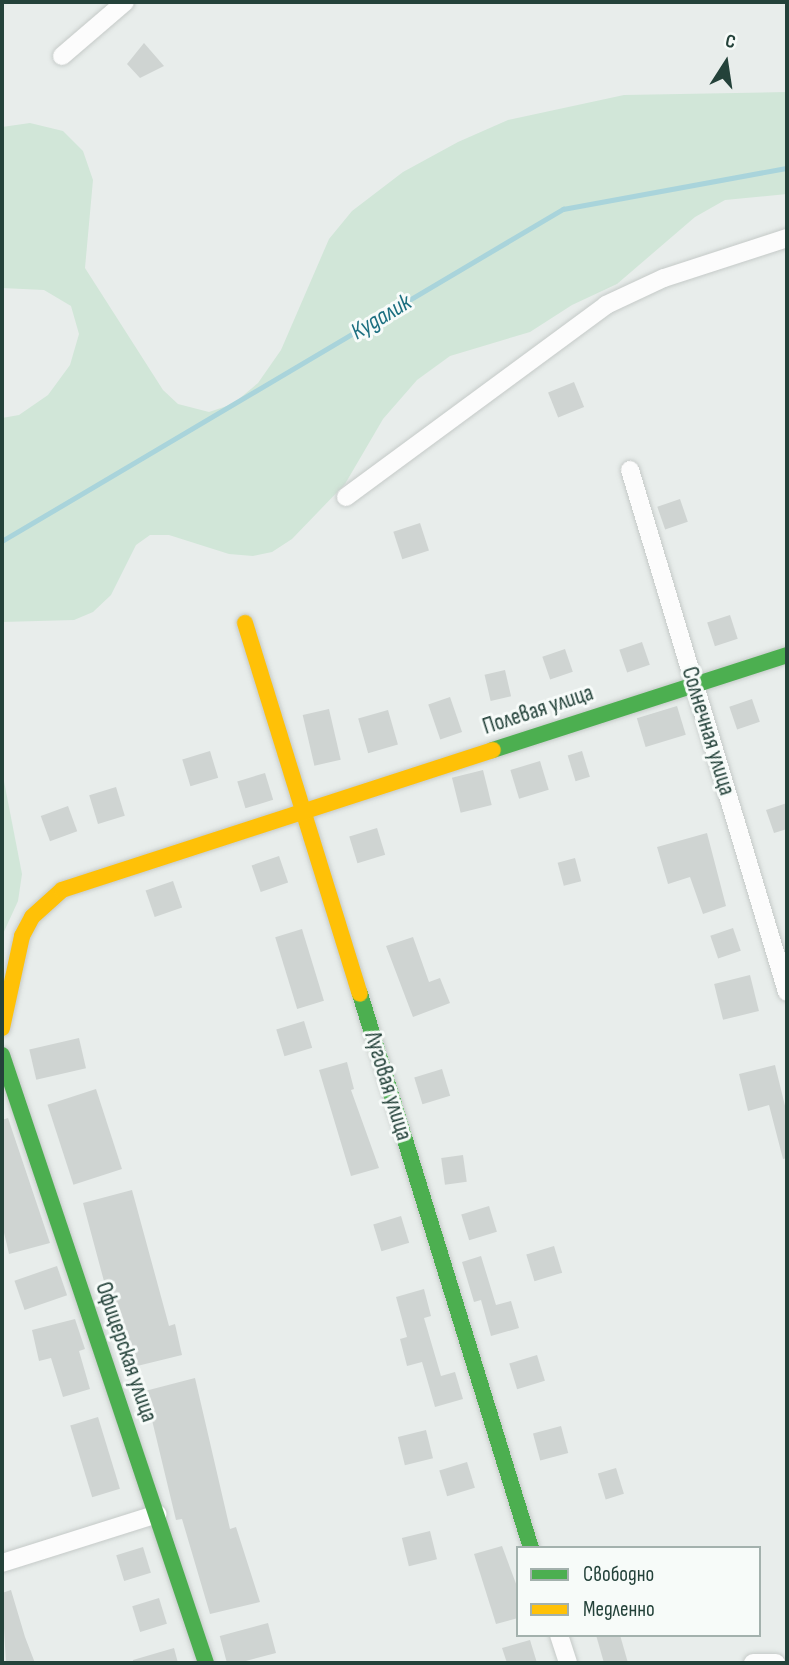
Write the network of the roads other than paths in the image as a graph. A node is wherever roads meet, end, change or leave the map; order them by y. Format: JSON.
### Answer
{"nodes":[{"id":1,"x":125,"y":2,"type":"edge"},
{"id":2,"x":62,"y":56,"type":"dead end"},
{"id":3,"x":787,"y":240,"type":"edge"},
{"id":4,"x":630,"y":470,"type":"dead end"},
{"id":5,"x":346,"y":497,"type":"dead end"},
{"id":6,"x":245,"y":623,"type":"dead end"},
{"id":7,"x":787,"y":655,"type":"edge"},
{"id":8,"x":693,"y":684,"type":"junction"},
{"id":9,"x":302,"y":808,"type":"junction"},
{"id":10,"x":787,"y":992,"type":"edge"},
{"id":11,"x":2,"y":1028,"type":"edge"},
{"id":12,"x":2,"y":1055,"type":"edge"},
{"id":13,"x":157,"y":1514,"type":"junction"},
{"id":14,"x":530,"y":1546,"type":"edge"},
{"id":15,"x":2,"y":1563,"type":"edge"},
{"id":16,"x":560,"y":1637,"type":"edge"},
{"id":17,"x":206,"y":1663,"type":"edge"},
{"id":18,"x":568,"y":1663,"type":"edge"},
{"id":19,"x":753,"y":1663,"type":"edge"},
{"id":20,"x":776,"y":1663,"type":"edge"}],
"edges":[{"from":1,"to":2,"type":"street"},
{"from":3,"to":5,"type":"street"},
{"from":4,"to":8,"type":"street","name":"Солнечная улица"},
{"from":6,"to":9,"type":"street","name":"Луговая улица"},
{"from":7,"to":8,"type":"street","name":"Полевая улица"},
{"from":8,"to":9,"type":"street","name":"Полевая улица"},
{"from":8,"to":10,"type":"street","name":"Солнечная улица"},
{"from":9,"to":11,"type":"street"},
{"from":9,"to":14,"type":"street","name":"Луговая улица"},
{"from":12,"to":13,"type":"street","name":"Офицерская улица"},
{"from":13,"to":15,"type":"street"},
{"from":13,"to":17,"type":"street","name":"Офицерская улица"},
{"from":16,"to":18,"type":"street"},
{"from":19,"to":20,"type":"street"}]}
